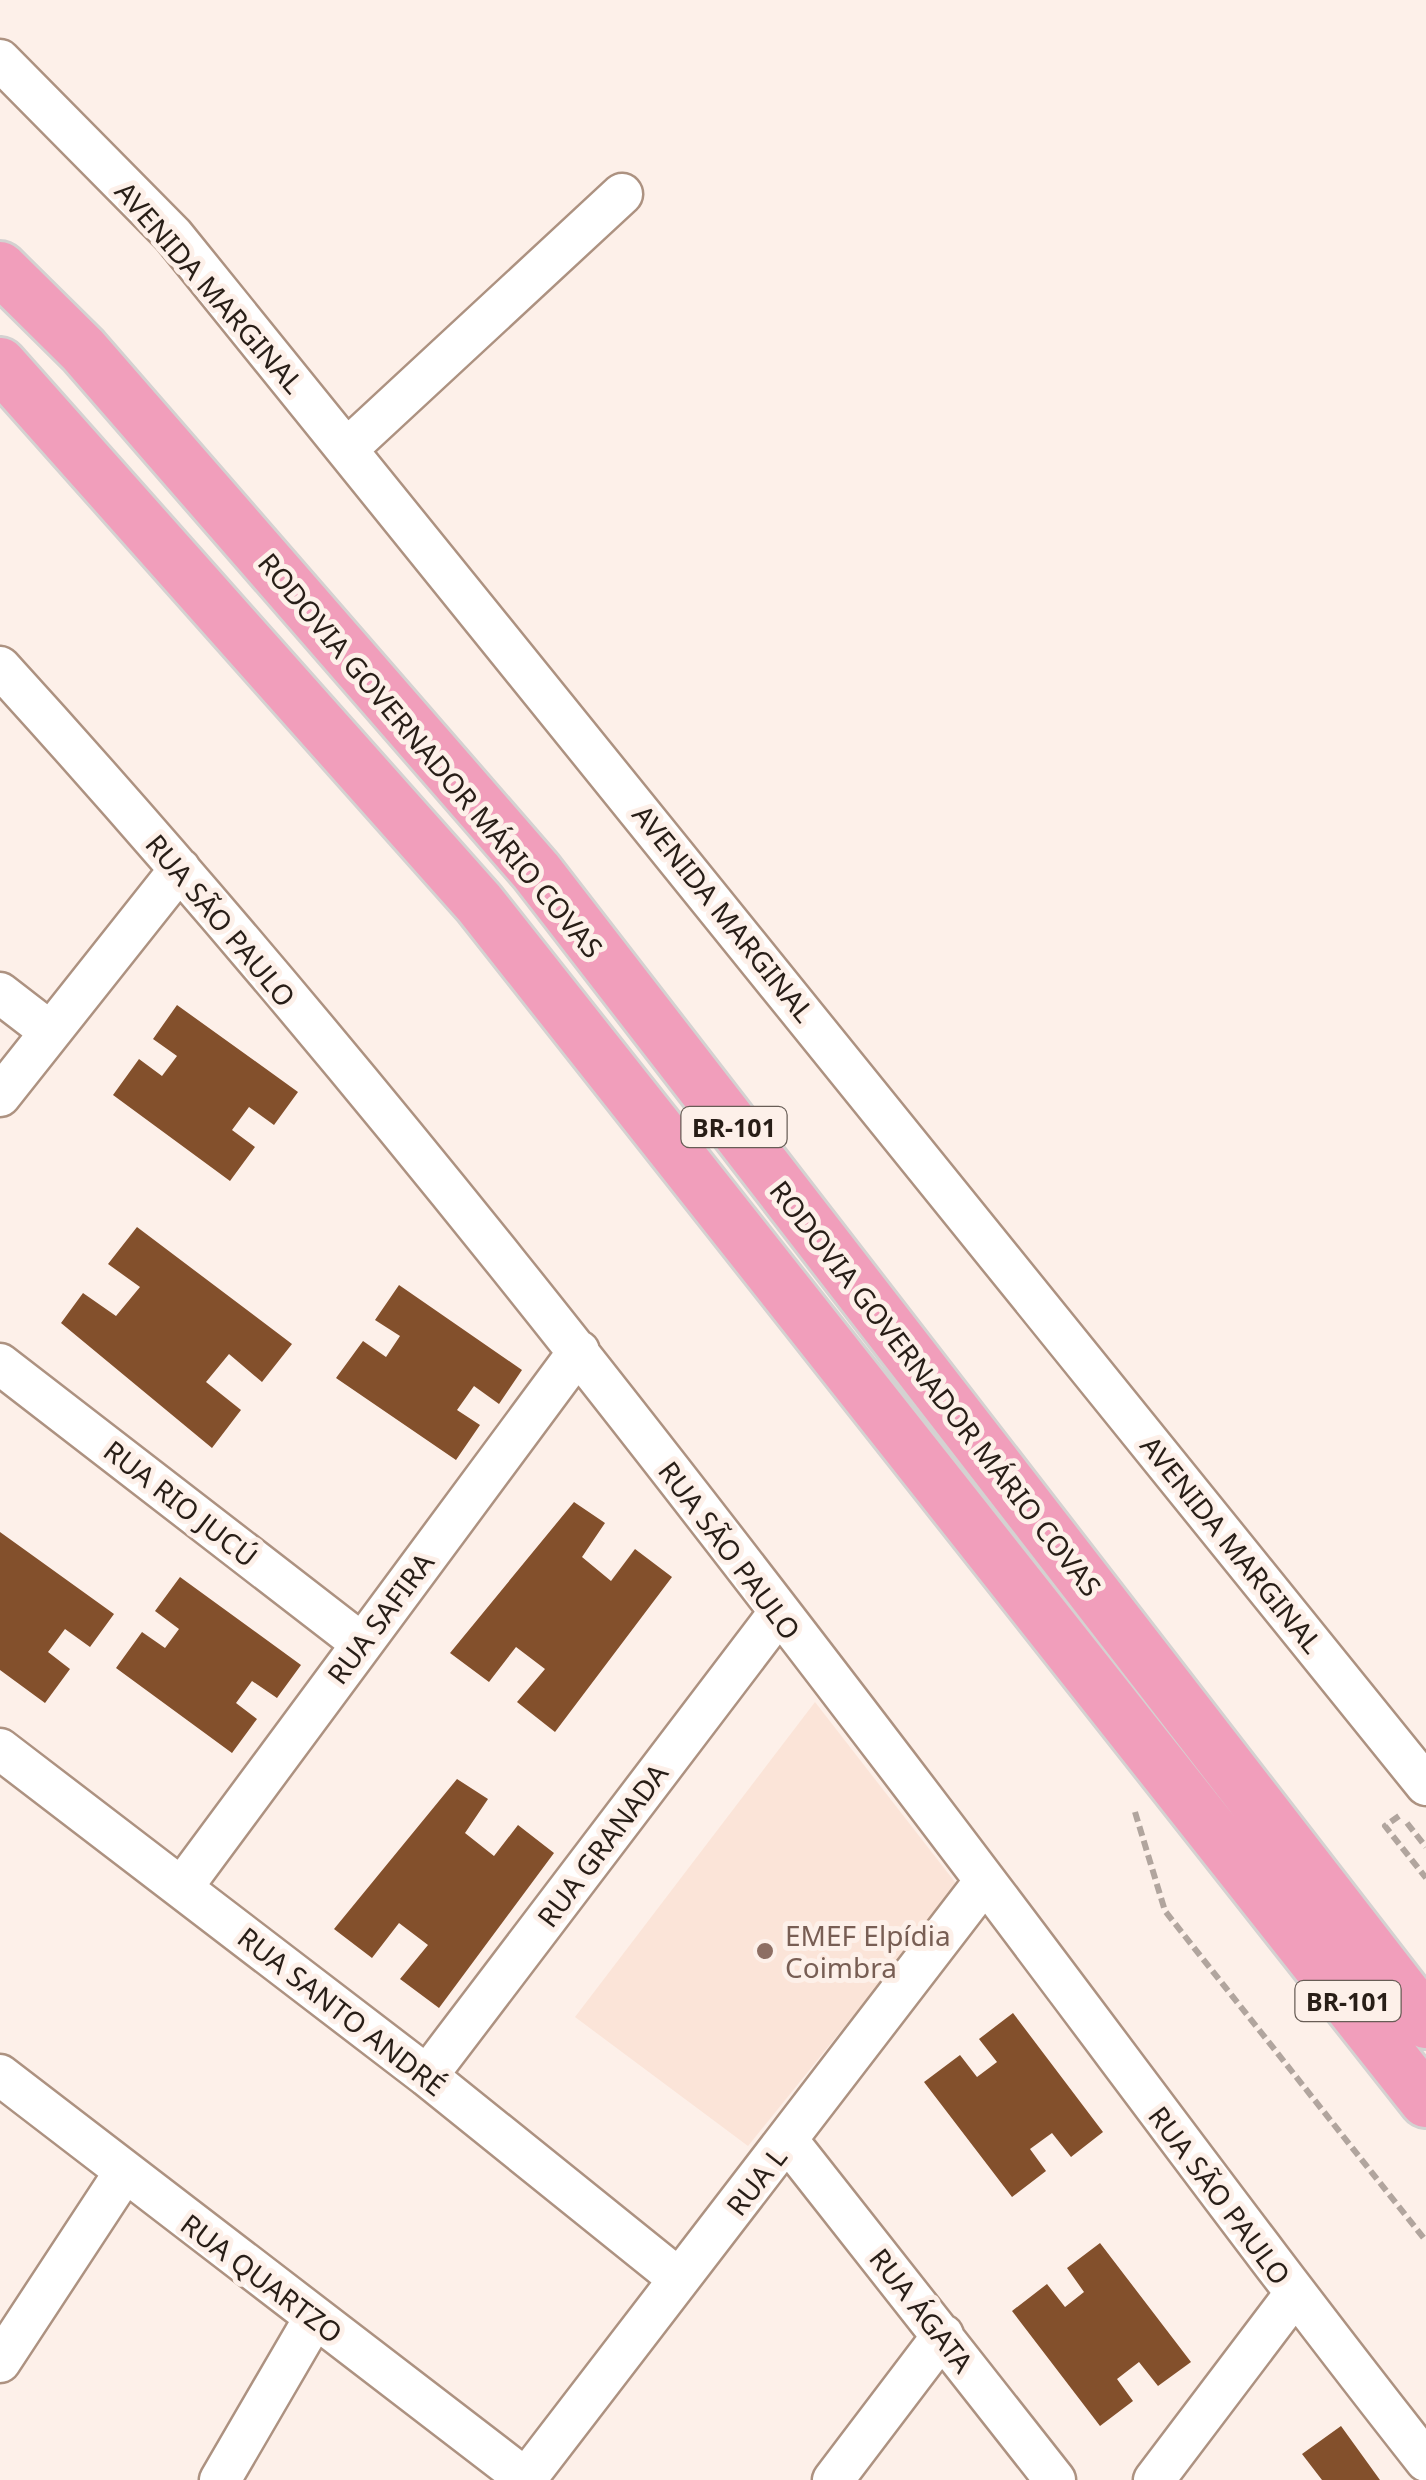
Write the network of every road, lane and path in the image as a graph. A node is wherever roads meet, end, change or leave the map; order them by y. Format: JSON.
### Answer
{"nodes":[{"id":1,"x":0,"y":60,"type":"edge"},
{"id":2,"x":622,"y":194,"type":"dead end"},
{"id":3,"x":0,"y":268,"type":"edge"},
{"id":4,"x":0,"y":364,"type":"edge"},
{"id":5,"x":347,"y":449,"type":"junction"},
{"id":6,"x":0,"y":667,"type":"edge"},
{"id":7,"x":180,"y":869,"type":"junction"},
{"id":8,"x":0,"y":993,"type":"edge"},
{"id":9,"x":48,"y":1030,"type":"junction"},
{"id":10,"x":0,"y":1096,"type":"edge"},
{"id":11,"x":579,"y":1351,"type":"junction"},
{"id":12,"x":0,"y":1364,"type":"edge"},
{"id":13,"x":778,"y":1614,"type":"junction"},
{"id":14,"x":361,"y":1643,"type":"junction"},
{"id":15,"x":0,"y":1749,"type":"edge"},
{"id":16,"x":1413,"y":1800,"type":"edge"},
{"id":17,"x":1426,"y":1847,"type":"edge"},
{"id":18,"x":1426,"y":1878,"type":"edge"},
{"id":19,"x":986,"y":1881,"type":"junction"},
{"id":20,"x":182,"y":1886,"type":"junction"},
{"id":21,"x":1165,"y":1911,"type":"dead end"},
{"id":22,"x":1426,"y":2022,"type":"edge"},
{"id":23,"x":0,"y":2076,"type":"edge"},
{"id":24,"x":426,"y":2076,"type":"junction"},
{"id":25,"x":1426,"y":2101,"type":"edge"},
{"id":26,"x":788,"y":2141,"type":"junction"},
{"id":27,"x":124,"y":2174,"type":"junction"},
{"id":28,"x":1426,"y":2241,"type":"edge"},
{"id":29,"x":679,"y":2279,"type":"junction"},
{"id":30,"x":1294,"y":2295,"type":"junction"},
{"id":31,"x":315,"y":2317,"type":"junction"},
{"id":32,"x":943,"y":2335,"type":"junction"},
{"id":33,"x":0,"y":2362,"type":"edge"},
{"id":34,"x":1426,"y":2461,"type":"edge"},
{"id":35,"x":220,"y":2480,"type":"edge"},
{"id":36,"x":525,"y":2480,"type":"edge"},
{"id":37,"x":832,"y":2480,"type":"edge"},
{"id":38,"x":1055,"y":2480,"type":"edge"},
{"id":39,"x":1154,"y":2480,"type":"edge"}],
"edges":[{"from":1,"to":5,"type":"street","name":"AVENIDA MARGINAL"},
{"from":2,"to":5,"type":"street"},
{"from":3,"to":22,"type":"main road","name":"RODOVIA GOVERNADOR MÁRIO COVAS","number":"BR-101"},
{"from":4,"to":25,"type":"main road","name":"RODOVIA GOVERNADOR MÁRIO COVAS","number":"BR-101"},
{"from":5,"to":16,"type":"street","name":"AVENIDA MARGINAL"},
{"from":6,"to":7,"type":"street","name":"RUA SÃO PAULO"},
{"from":7,"to":9,"type":"street"},
{"from":7,"to":11,"type":"street","name":"RUA SÃO PAULO"},
{"from":8,"to":9,"type":"street"},
{"from":9,"to":10,"type":"street"},
{"from":11,"to":13,"type":"street","name":"RUA SÃO PAULO"},
{"from":11,"to":14,"type":"street","name":"RUA SAFIRA"},
{"from":12,"to":14,"type":"street","name":"RUA RIO JUCÚ"},
{"from":13,"to":19,"type":"street","name":"RUA SÃO PAULO"},
{"from":13,"to":24,"type":"street","name":"RUA GRANADA"},
{"from":14,"to":20,"type":"street","name":"RUA SAFIRA"},
{"from":15,"to":20,"type":"street","name":"RUA SANTO ANDRÉ"},
{"from":16,"to":17,"type":"path"},
{"from":16,"to":18,"type":"path"},
{"from":19,"to":26,"type":"street","name":"RUA L"},
{"from":19,"to":30,"type":"street","name":"RUA SÃO PAULO"},
{"from":20,"to":24,"type":"street","name":"RUA SANTO ANDRÉ"},
{"from":21,"to":28,"type":"path"},
{"from":23,"to":27,"type":"street","name":"RUA QUARTZO"},
{"from":24,"to":29,"type":"street","name":"RUA SANTO ANDRÉ"},
{"from":26,"to":29,"type":"street","name":"RUA L"},
{"from":26,"to":32,"type":"street","name":"RUA ÁGATA"},
{"from":27,"to":31,"type":"street","name":"RUA QUARTZO"},
{"from":27,"to":33,"type":"street"},
{"from":29,"to":36,"type":"street","name":"RUA L"},
{"from":30,"to":34,"type":"street","name":"RUA SÃO PAULO"},
{"from":30,"to":39,"type":"street"},
{"from":31,"to":35,"type":"street"},
{"from":31,"to":36,"type":"street","name":"RUA QUARTZO"},
{"from":32,"to":37,"type":"street"},
{"from":32,"to":38,"type":"street","name":"RUA ÁGATA"}]}
